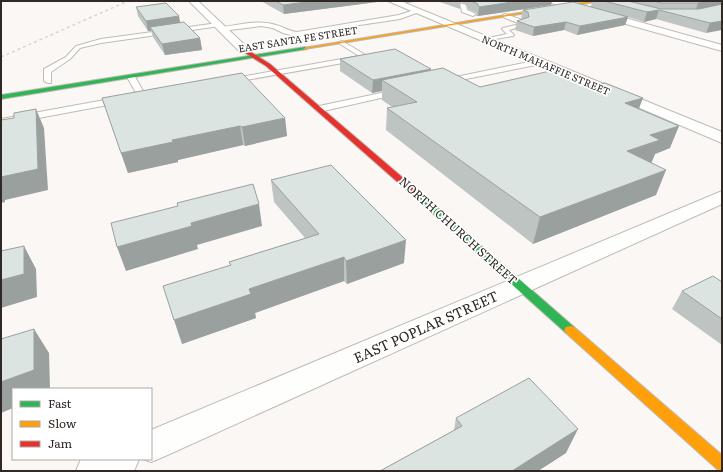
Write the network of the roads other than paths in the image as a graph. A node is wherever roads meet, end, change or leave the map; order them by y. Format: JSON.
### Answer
{"nodes":[{"id":1,"x":193,"y":1,"type":"edge"},
{"id":2,"x":449,"y":1,"type":"edge"},
{"id":3,"x":599,"y":1,"type":"edge"},
{"id":4,"x":394,"y":2,"type":"edge"},
{"id":5,"x":560,"y":2,"type":"edge"},
{"id":6,"x":414,"y":6,"type":"edge"},
{"id":7,"x":473,"y":14,"type":"junction"},
{"id":8,"x":505,"y":16,"type":"junction"},
{"id":9,"x":388,"y":19,"type":"junction"},
{"id":10,"x":438,"y":20,"type":"junction"},
{"id":11,"x":400,"y":24,"type":"dead end"},
{"id":12,"x":347,"y":25,"type":"junction"},
{"id":13,"x":450,"y":25,"type":"junction"},
{"id":14,"x":220,"y":27,"type":"junction"},
{"id":15,"x":360,"y":32,"type":"junction"},
{"id":16,"x":297,"y":34,"type":"junction"},
{"id":17,"x":306,"y":40,"type":"junction"},
{"id":18,"x":486,"y":40,"type":"junction"},
{"id":19,"x":342,"y":43,"type":"junction"},
{"id":20,"x":722,"y":48,"type":"edge"},
{"id":21,"x":244,"y":50,"type":"junction"},
{"id":22,"x":256,"y":57,"type":"junction"},
{"id":23,"x":538,"y":62,"type":"junction"},
{"id":24,"x":278,"y":73,"type":"junction"},
{"id":25,"x":131,"y":76,"type":"junction"},
{"id":26,"x":48,"y":81,"type":"junction"},
{"id":27,"x":217,"y":83,"type":"edge"},
{"id":28,"x":440,"y":83,"type":"edge"},
{"id":29,"x":1,"y":88,"type":"edge"},
{"id":30,"x":410,"y":89,"type":"edge"},
{"id":31,"x":1,"y":97,"type":"edge"},
{"id":32,"x":319,"y":109,"type":"junction"},
{"id":33,"x":1,"y":122,"type":"edge"},
{"id":34,"x":722,"y":138,"type":"edge"},
{"id":35,"x":722,"y":197,"type":"edge"},
{"id":36,"x":519,"y":286,"type":"junction"},
{"id":37,"x":152,"y":446,"type":"edge"},
{"id":38,"x":120,"y":460,"type":"edge"},
{"id":39,"x":722,"y":464,"type":"edge"},
{"id":40,"x":94,"y":471,"type":"edge"}],
"edges":[{"from":1,"to":14,"type":"street","name":"NORTH CHURCH STREET"},
{"from":2,"to":7,"type":"lane"},
{"from":3,"to":5,"type":"main road","name":"EAST SANTA FE STREET"},
{"from":4,"to":6,"type":"street","name":"NORTH MAHAFFIE STREET"},
{"from":5,"to":7,"type":"main road","name":"EAST SANTA FE STREET"},
{"from":5,"to":8,"type":"main road","name":"EAST SANTA FE STREET"},
{"from":5,"to":20,"type":"street"},
{"from":6,"to":9,"type":"lane"},
{"from":6,"to":10,"type":"street","name":"NORTH MAHAFFIE STREET"},
{"from":7,"to":10,"type":"main road","name":"EAST SANTA FE STREET"},
{"from":8,"to":13,"type":"main road","name":"EAST SANTA FE STREET"},
{"from":8,"to":18,"type":"lane"},
{"from":9,"to":11,"type":"lane"},
{"from":9,"to":12,"type":"lane"},
{"from":10,"to":13,"type":"street","name":"NORTH MAHAFFIE STREET"},
{"from":10,"to":15,"type":"main road","name":"EAST SANTA FE STREET"},
{"from":12,"to":15,"type":"lane"},
{"from":12,"to":16,"type":"lane"},
{"from":13,"to":18,"type":"street","name":"NORTH MAHAFFIE STREET"},
{"from":13,"to":19,"type":"main road","name":"EAST SANTA FE STREET"},
{"from":14,"to":16,"type":"lane"},
{"from":14,"to":21,"type":"street","name":"NORTH CHURCH STREET"},
{"from":14,"to":26,"type":"lane"},
{"from":15,"to":17,"type":"main road","name":"EAST SANTA FE STREET"},
{"from":16,"to":17,"type":"lane"},
{"from":17,"to":21,"type":"main road","name":"EAST SANTA FE STREET"},
{"from":18,"to":23,"type":"street","name":"NORTH MAHAFFIE STREET"},
{"from":19,"to":22,"type":"main road","name":"EAST SANTA FE STREET"},
{"from":19,"to":24,"type":"lane"},
{"from":21,"to":22,"type":"main road","name":"NORTH CHURCH STREET"},
{"from":21,"to":26,"type":"main road","name":"EAST SANTA FE STREET"},
{"from":22,"to":24,"type":"main road","name":"NORTH CHURCH STREET"},
{"from":22,"to":25,"type":"main road","name":"EAST SANTA FE STREET"},
{"from":23,"to":28,"type":"lane"},
{"from":23,"to":34,"type":"street","name":"NORTH MAHAFFIE STREET"},
{"from":24,"to":27,"type":"lane"},
{"from":24,"to":32,"type":"main road","name":"NORTH CHURCH STREET"},
{"from":25,"to":31,"type":"main road","name":"EAST SANTA FE STREET"},
{"from":25,"to":33,"type":"lane"},
{"from":26,"to":29,"type":"main road","name":"EAST SANTA FE STREET"},
{"from":30,"to":32,"type":"lane"},
{"from":32,"to":36,"type":"main road","name":"NORTH CHURCH STREET"},
{"from":35,"to":36,"type":"street","name":"EAST POPLAR STREET"},
{"from":36,"to":37,"type":"street","name":"EAST POPLAR STREET"},
{"from":36,"to":39,"type":"main road","name":"NORTH CHURCH STREET"},
{"from":38,"to":40,"type":"street"}]}
